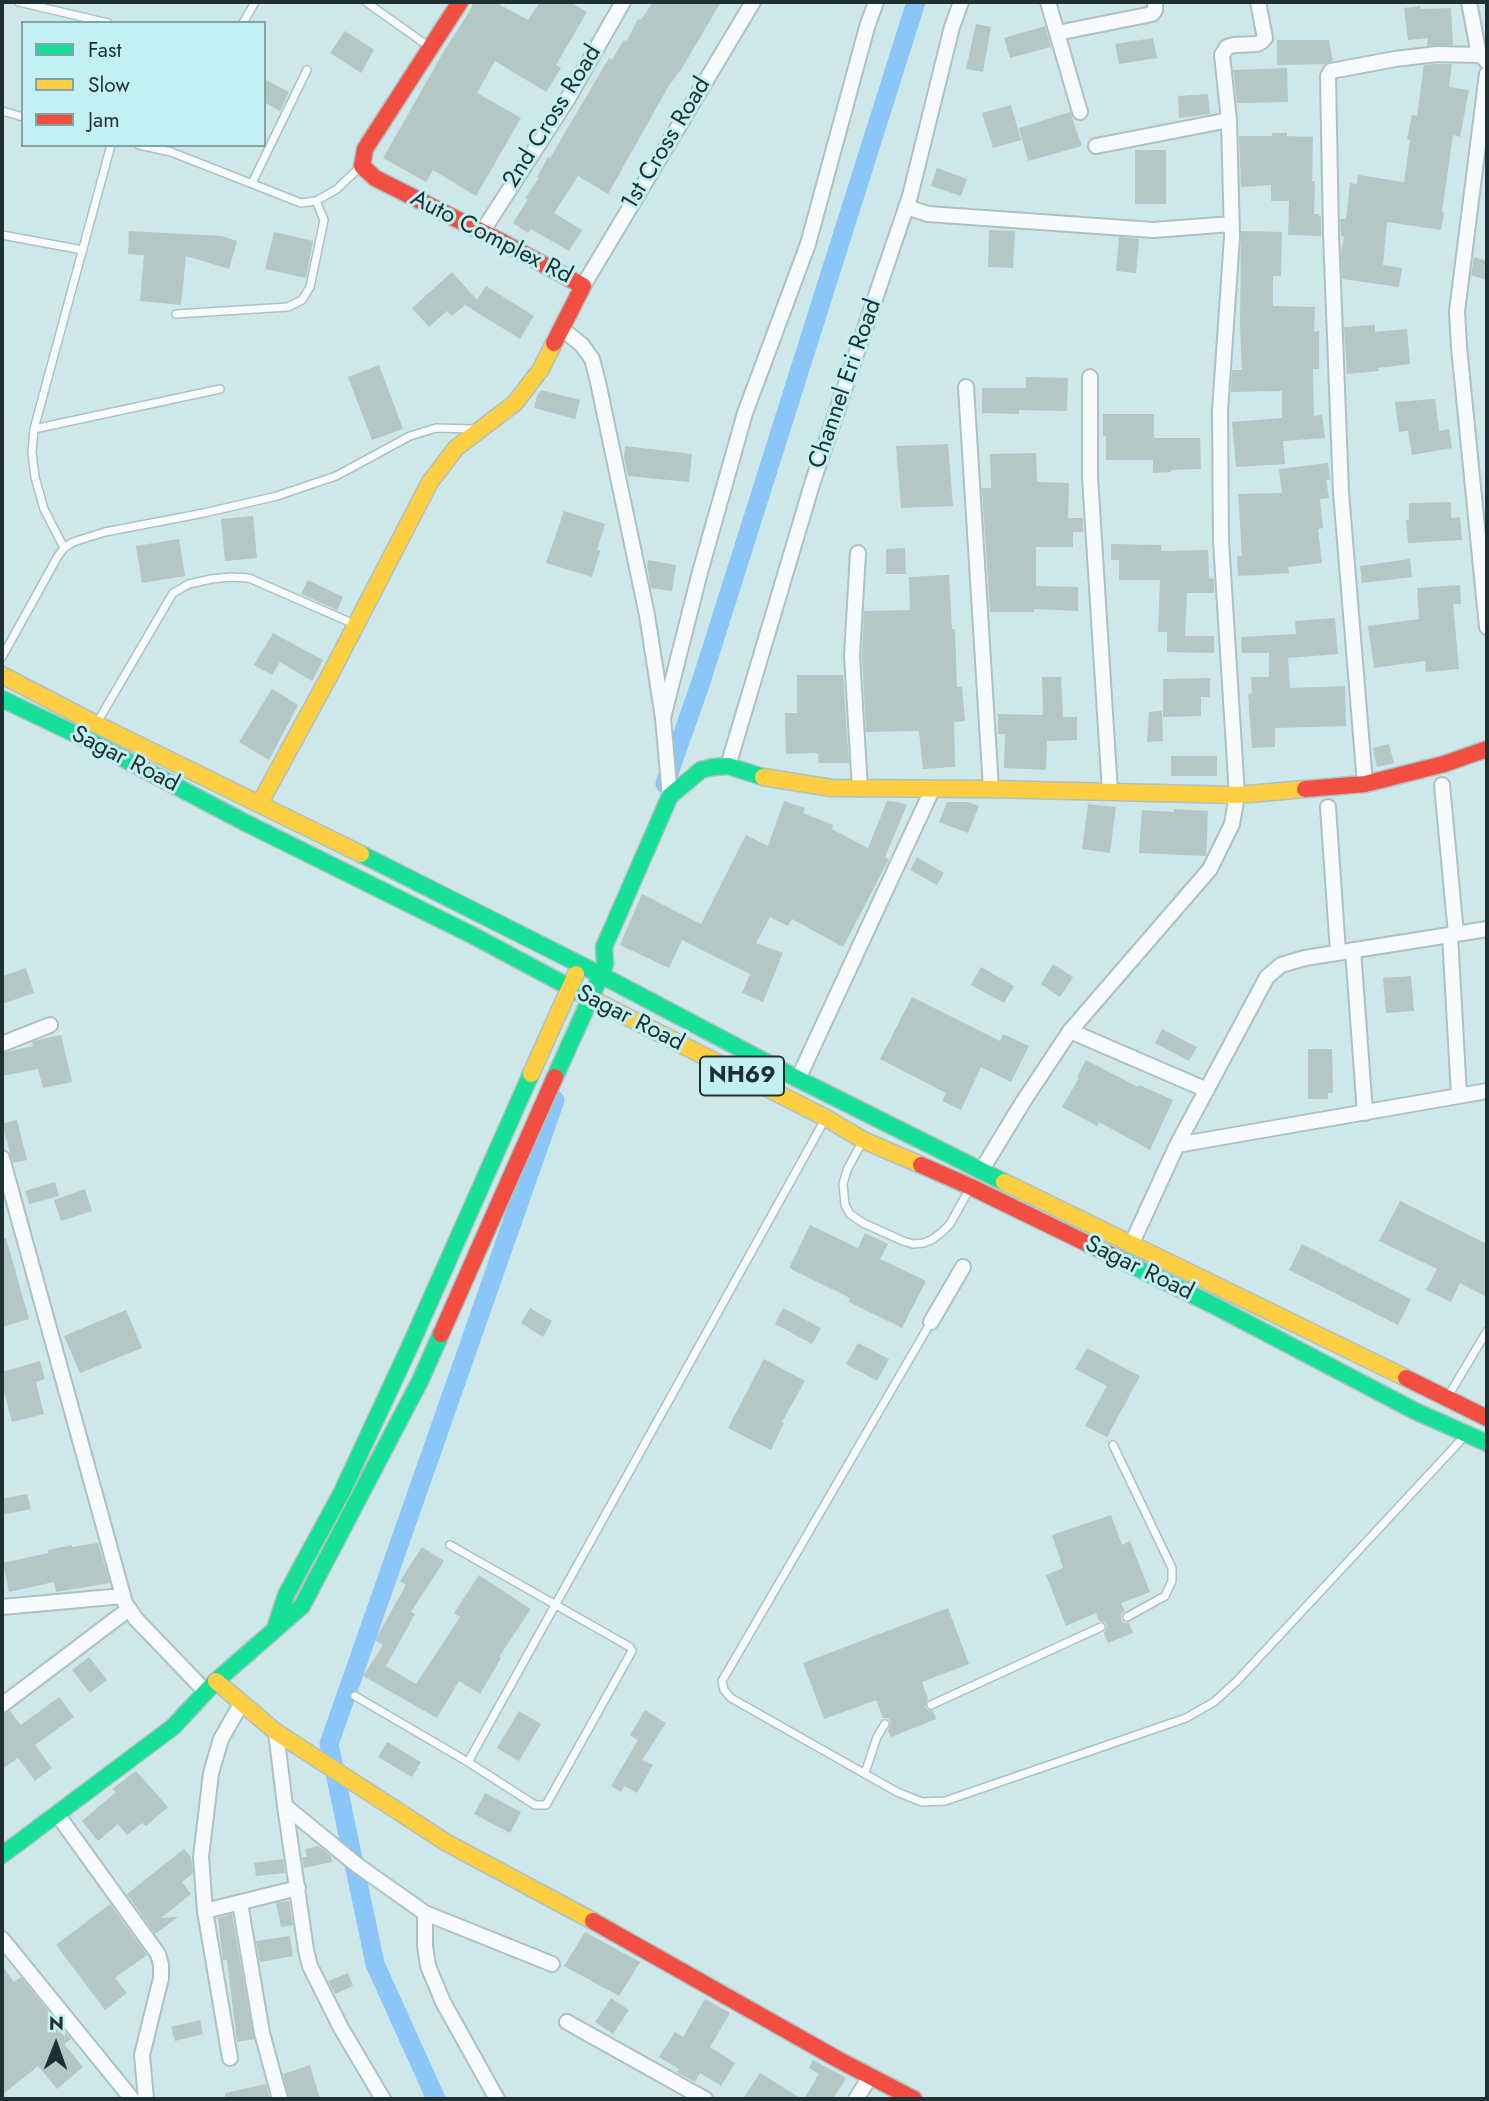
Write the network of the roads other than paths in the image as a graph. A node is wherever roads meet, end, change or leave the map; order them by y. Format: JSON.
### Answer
{"nodes":[{"id":1,"x":19,"y":2,"type":"edge"},
{"id":2,"x":255,"y":2,"type":"edge"},
{"id":3,"x":366,"y":2,"type":"edge"},
{"id":4,"x":460,"y":2,"type":"edge"},
{"id":5,"x":623,"y":2,"type":"edge"},
{"id":6,"x":753,"y":2,"type":"edge"},
{"id":7,"x":876,"y":2,"type":"edge"},
{"id":8,"x":961,"y":2,"type":"edge"},
{"id":9,"x":1048,"y":2,"type":"edge"},
{"id":10,"x":1155,"y":2,"type":"edge"},
{"id":11,"x":1258,"y":2,"type":"edge"},
{"id":12,"x":1469,"y":2,"type":"edge"},
{"id":13,"x":100,"y":21,"type":"edge"},
{"id":14,"x":244,"y":21,"type":"edge"},
{"id":15,"x":1057,"y":33,"type":"junction"},
{"id":16,"x":430,"y":48,"type":"junction"},
{"id":17,"x":1483,"y":59,"type":"edge"},
{"id":18,"x":307,"y":70,"type":"dead end"},
{"id":19,"x":1487,"y":74,"type":"edge"},
{"id":20,"x":2,"y":111,"type":"edge"},
{"id":21,"x":1080,"y":112,"type":"dead end"},
{"id":22,"x":21,"y":116,"type":"edge"},
{"id":23,"x":1229,"y":120,"type":"junction"},
{"id":24,"x":1096,"y":146,"type":"dead end"},
{"id":25,"x":110,"y":147,"type":"edge"},
{"id":26,"x":173,"y":148,"type":"edge"},
{"id":27,"x":362,"y":166,"type":"junction"},
{"id":28,"x":252,"y":183,"type":"junction"},
{"id":29,"x":316,"y":201,"type":"junction"},
{"id":30,"x":906,"y":207,"type":"junction"},
{"id":31,"x":1232,"y":224,"type":"junction"},
{"id":32,"x":482,"y":232,"type":"junction"},
{"id":33,"x":2,"y":235,"type":"edge"},
{"id":34,"x":83,"y":250,"type":"junction"},
{"id":35,"x":583,"y":286,"type":"junction"},
{"id":36,"x":176,"y":314,"type":"dead end"},
{"id":37,"x":562,"y":329,"type":"junction"},
{"id":38,"x":1090,"y":377,"type":"dead end"},
{"id":39,"x":966,"y":387,"type":"dead end"},
{"id":40,"x":220,"y":389,"type":"dead end"},
{"id":41,"x":34,"y":429,"type":"junction"},
{"id":42,"x":480,"y":429,"type":"junction"},
{"id":43,"x":64,"y":548,"type":"junction"},
{"id":44,"x":858,"y":553,"type":"dead end"},
{"id":45,"x":356,"y":624,"type":"junction"},
{"id":46,"x":1487,"y":627,"type":"edge"},
{"id":47,"x":2,"y":657,"type":"edge"},
{"id":48,"x":2,"y":675,"type":"edge"},
{"id":49,"x":2,"y":699,"type":"edge"},
{"id":50,"x":663,"y":718,"type":"junction"},
{"id":51,"x":96,"y":724,"type":"junction"},
{"id":52,"x":1487,"y":749,"type":"edge"},
{"id":53,"x":728,"y":766,"type":"junction"},
{"id":54,"x":1365,"y":783,"type":"junction"},
{"id":55,"x":1442,"y":785,"type":"dead end"},
{"id":56,"x":860,"y":789,"type":"junction"},
{"id":57,"x":991,"y":789,"type":"junction"},
{"id":58,"x":932,"y":790,"type":"junction"},
{"id":59,"x":1110,"y":792,"type":"junction"},
{"id":60,"x":1237,"y":795,"type":"junction"},
{"id":61,"x":670,"y":796,"type":"junction"},
{"id":62,"x":260,"y":803,"type":"junction"},
{"id":63,"x":1328,"y":807,"type":"dead end"},
{"id":64,"x":1487,"y":929,"type":"edge"},
{"id":65,"x":1453,"y":934,"type":"junction"},
{"id":66,"x":604,"y":947,"type":"junction"},
{"id":67,"x":1353,"y":950,"type":"junction"},
{"id":68,"x":1338,"y":952,"type":"junction"},
{"id":69,"x":581,"y":965,"type":"junction"},
{"id":70,"x":601,"y":975,"type":"junction"},
{"id":71,"x":569,"y":988,"type":"junction"},
{"id":72,"x":591,"y":999,"type":"junction"},
{"id":73,"x":50,"y":1025,"type":"dead end"},
{"id":74,"x":1070,"y":1031,"type":"junction"},
{"id":75,"x":2,"y":1044,"type":"edge"},
{"id":76,"x":798,"y":1079,"type":"junction"},
{"id":77,"x":1207,"y":1090,"type":"junction"},
{"id":78,"x":1487,"y":1091,"type":"edge"},
{"id":79,"x":1459,"y":1097,"type":"junction"},
{"id":80,"x":837,"y":1098,"type":"junction"},
{"id":81,"x":1365,"y":1113,"type":"junction"},
{"id":82,"x":876,"y":1117,"type":"junction"},
{"id":83,"x":826,"y":1118,"type":"junction"},
{"id":84,"x":863,"y":1140,"type":"junction"},
{"id":85,"x":1177,"y":1145,"type":"junction"},
{"id":86,"x":2,"y":1160,"type":"edge"},
{"id":87,"x":981,"y":1171,"type":"junction"},
{"id":88,"x":971,"y":1187,"type":"junction"},
{"id":89,"x":1132,"y":1243,"type":"junction"},
{"id":90,"x":963,"y":1267,"type":"dead end"},
{"id":91,"x":931,"y":1322,"type":"joint"},
{"id":92,"x":1487,"y":1331,"type":"edge"},
{"id":93,"x":1447,"y":1399,"type":"junction"},
{"id":94,"x":1487,"y":1418,"type":"edge"},
{"id":95,"x":1467,"y":1434,"type":"junction"},
{"id":96,"x":1487,"y":1443,"type":"edge"},
{"id":97,"x":1113,"y":1445,"type":"dead end"},
{"id":98,"x":450,"y":1545,"type":"dead end"},
{"id":99,"x":126,"y":1602,"type":"junction"},
{"id":100,"x":554,"y":1605,"type":"junction"},
{"id":101,"x":2,"y":1607,"type":"edge"},
{"id":102,"x":1127,"y":1617,"type":"dead end"},
{"id":103,"x":1101,"y":1627,"type":"dead end"},
{"id":104,"x":275,"y":1629,"type":"junction"},
{"id":105,"x":211,"y":1686,"type":"junction"},
{"id":106,"x":355,"y":1696,"type":"dead end"},
{"id":107,"x":241,"y":1704,"type":"junction"},
{"id":108,"x":2,"y":1705,"type":"edge"},
{"id":109,"x":930,"y":1705,"type":"dead end"},
{"id":110,"x":885,"y":1724,"type":"dead end"},
{"id":111,"x":276,"y":1732,"type":"junction"},
{"id":112,"x":468,"y":1762,"type":"junction"},
{"id":113,"x":865,"y":1773,"type":"junction"},
{"id":114,"x":285,"y":1806,"type":"junction"},
{"id":115,"x":57,"y":1814,"type":"junction"},
{"id":116,"x":2,"y":1855,"type":"edge"},
{"id":117,"x":298,"y":1888,"type":"junction"},
{"id":118,"x":240,"y":1903,"type":"junction"},
{"id":119,"x":205,"y":1911,"type":"junction"},
{"id":120,"x":425,"y":1913,"type":"junction"},
{"id":121,"x":2,"y":1939,"type":"edge"},
{"id":122,"x":552,"y":1965,"type":"dead end"},
{"id":123,"x":567,"y":2022,"type":"dead end"},
{"id":124,"x":230,"y":2058,"type":"dead end"},
{"id":125,"x":870,"y":2077,"type":"junction"},
{"id":126,"x":132,"y":2099,"type":"edge"},
{"id":127,"x":146,"y":2099,"type":"edge"},
{"id":128,"x":280,"y":2099,"type":"edge"},
{"id":129,"x":383,"y":2099,"type":"edge"},
{"id":130,"x":497,"y":2099,"type":"edge"},
{"id":131,"x":705,"y":2099,"type":"edge"},
{"id":132,"x":856,"y":2099,"type":"edge"},
{"id":133,"x":914,"y":2099,"type":"edge"}],
"edges":[{"from":1,"to":13,"type":"lane"},
{"from":2,"to":14,"type":"lane"},
{"from":3,"to":16,"type":"lane"},
{"from":4,"to":16,"type":"main road"},
{"from":5,"to":32,"type":"street","name":"2nd Cross Road"},
{"from":6,"to":35,"type":"street","name":"1st Cross Road"},
{"from":7,"to":50,"type":"street"},
{"from":8,"to":30,"type":"street","name":"Channel Eri Road"},
{"from":9,"to":15,"type":"street"},
{"from":10,"to":15,"type":"street"},
{"from":11,"to":23,"type":"street"},
{"from":12,"to":17,"type":"street"},
{"from":15,"to":21,"type":"street"},
{"from":16,"to":27,"type":"main road"},
{"from":17,"to":54,"type":"street"},
{"from":18,"to":28,"type":"lane"},
{"from":19,"to":46,"type":"street"},
{"from":20,"to":22,"type":"lane"},
{"from":23,"to":24,"type":"street"},
{"from":23,"to":31,"type":"street"},
{"from":25,"to":34,"type":"lane"},
{"from":26,"to":28,"type":"lane"},
{"from":27,"to":29,"type":"lane"},
{"from":27,"to":32,"type":"main road","name":"Auto Complex Rd"},
{"from":28,"to":29,"type":"lane"},
{"from":29,"to":36,"type":"lane"},
{"from":30,"to":31,"type":"street"},
{"from":30,"to":53,"type":"street","name":"Channel Eri Road"},
{"from":31,"to":60,"type":"street"},
{"from":32,"to":35,"type":"main road","name":"Auto Complex Rd"},
{"from":33,"to":34,"type":"lane"},
{"from":34,"to":41,"type":"lane"},
{"from":35,"to":37,"type":"main road","name":"Auto Complex Rd"},
{"from":37,"to":42,"type":"main road","name":"Auto Complex Rd"},
{"from":37,"to":50,"type":"street"},
{"from":38,"to":59,"type":"street"},
{"from":39,"to":57,"type":"street"},
{"from":40,"to":41,"type":"lane"},
{"from":41,"to":43,"type":"lane"},
{"from":42,"to":43,"type":"lane"},
{"from":42,"to":45,"type":"main road","name":"Auto Complex Rd"},
{"from":43,"to":47,"type":"lane"},
{"from":44,"to":56,"type":"street"},
{"from":45,"to":51,"type":"lane"},
{"from":45,"to":62,"type":"main road","name":"Auto Complex Rd"},
{"from":48,"to":51,"type":"main road","name":"Sagar Road","number":"NH69"},
{"from":49,"to":71,"type":"main road","name":"Sagar Road","number":"NH69"},
{"from":50,"to":61,"type":"street"},
{"from":51,"to":62,"type":"main road","name":"Sagar Road","number":"NH69"},
{"from":52,"to":54,"type":"main road"},
{"from":53,"to":56,"type":"main road"},
{"from":53,"to":61,"type":"main road"},
{"from":54,"to":60,"type":"main road"},
{"from":55,"to":65,"type":"street"},
{"from":56,"to":58,"type":"main road"},
{"from":57,"to":58,"type":"main road"},
{"from":57,"to":59,"type":"main road"},
{"from":58,"to":76,"type":"street"},
{"from":59,"to":60,"type":"main road"},
{"from":60,"to":74,"type":"street"},
{"from":61,"to":66,"type":"main road"},
{"from":62,"to":69,"type":"main road","name":"Sagar Road","number":"NH69"},
{"from":63,"to":68,"type":"street"},
{"from":64,"to":65,"type":"street"},
{"from":65,"to":67,"type":"street"},
{"from":65,"to":79,"type":"street"},
{"from":66,"to":69,"type":"main road"},
{"from":66,"to":70,"type":"main road"},
{"from":67,"to":68,"type":"street"},
{"from":67,"to":81,"type":"street"},
{"from":68,"to":77,"type":"street"},
{"from":69,"to":70,"type":"main road","name":"Sagar Road","number":"NH69"},
{"from":69,"to":71,"type":"main road"},
{"from":70,"to":72,"type":"main road"},
{"from":70,"to":76,"type":"main road","name":"Sagar Road","number":"NH69"},
{"from":71,"to":72,"type":"main road","name":"Sagar Road","number":"NH69"},
{"from":71,"to":104,"type":"main road"},
{"from":72,"to":83,"type":"main road","name":"Sagar Road","number":"NH69"},
{"from":72,"to":104,"type":"main road"},
{"from":73,"to":75,"type":"street"},
{"from":74,"to":77,"type":"street"},
{"from":74,"to":87,"type":"street"},
{"from":76,"to":80,"type":"main road","name":"Sagar Road","number":"NH69"},
{"from":77,"to":85,"type":"street"},
{"from":78,"to":79,"type":"street"},
{"from":79,"to":81,"type":"street"},
{"from":80,"to":82,"type":"main road","name":"Sagar Road","number":"NH69"},
{"from":80,"to":83,"type":"lane"},
{"from":81,"to":85,"type":"street"},
{"from":82,"to":84,"type":"lane"},
{"from":82,"to":87,"type":"main road","name":"Sagar Road","number":"NH69"},
{"from":83,"to":84,"type":"main road","name":"Sagar Road","number":"NH69"},
{"from":83,"to":100,"type":"lane"},
{"from":84,"to":88,"type":"main road","name":"Sagar Road","number":"NH69"},
{"from":84,"to":88,"type":"lane"},
{"from":85,"to":89,"type":"street"},
{"from":86,"to":99,"type":"street"},
{"from":87,"to":88,"type":"lane"},
{"from":87,"to":89,"type":"main road","name":"Sagar Road","number":"NH69"},
{"from":88,"to":95,"type":"main road","name":"Sagar Road","number":"NH69"},
{"from":89,"to":93,"type":"main road","name":"Sagar Road","number":"NH69"},
{"from":90,"to":91,"type":"street"},
{"from":91,"to":113,"type":"lane"},
{"from":92,"to":93,"type":"lane"},
{"from":93,"to":94,"type":"main road","name":"Sagar Road","number":"NH69"},
{"from":95,"to":96,"type":"main road","name":"Sagar Road","number":"NH69"},
{"from":95,"to":113,"type":"lane"},
{"from":97,"to":102,"type":"lane"},
{"from":98,"to":100,"type":"lane"},
{"from":99,"to":101,"type":"street"},
{"from":99,"to":105,"type":"street"},
{"from":99,"to":108,"type":"street"},
{"from":100,"to":112,"type":"lane"},
{"from":100,"to":112,"type":"lane"},
{"from":103,"to":109,"type":"lane"},
{"from":104,"to":105,"type":"main road"},
{"from":105,"to":107,"type":"main road"},
{"from":105,"to":115,"type":"main road"},
{"from":106,"to":112,"type":"lane"},
{"from":107,"to":111,"type":"main road"},
{"from":107,"to":119,"type":"street"},
{"from":110,"to":113,"type":"lane"},
{"from":111,"to":114,"type":"street"},
{"from":111,"to":125,"type":"main road"},
{"from":114,"to":117,"type":"street"},
{"from":114,"to":120,"type":"street"},
{"from":115,"to":116,"type":"main road"},
{"from":115,"to":127,"type":"street"},
{"from":117,"to":118,"type":"street"},
{"from":117,"to":129,"type":"street"},
{"from":118,"to":119,"type":"street"},
{"from":118,"to":128,"type":"street"},
{"from":119,"to":124,"type":"street"},
{"from":120,"to":122,"type":"street"},
{"from":120,"to":130,"type":"street"},
{"from":121,"to":126,"type":"street"},
{"from":123,"to":131,"type":"street"},
{"from":125,"to":132,"type":"street"},
{"from":125,"to":133,"type":"main road"}]}
